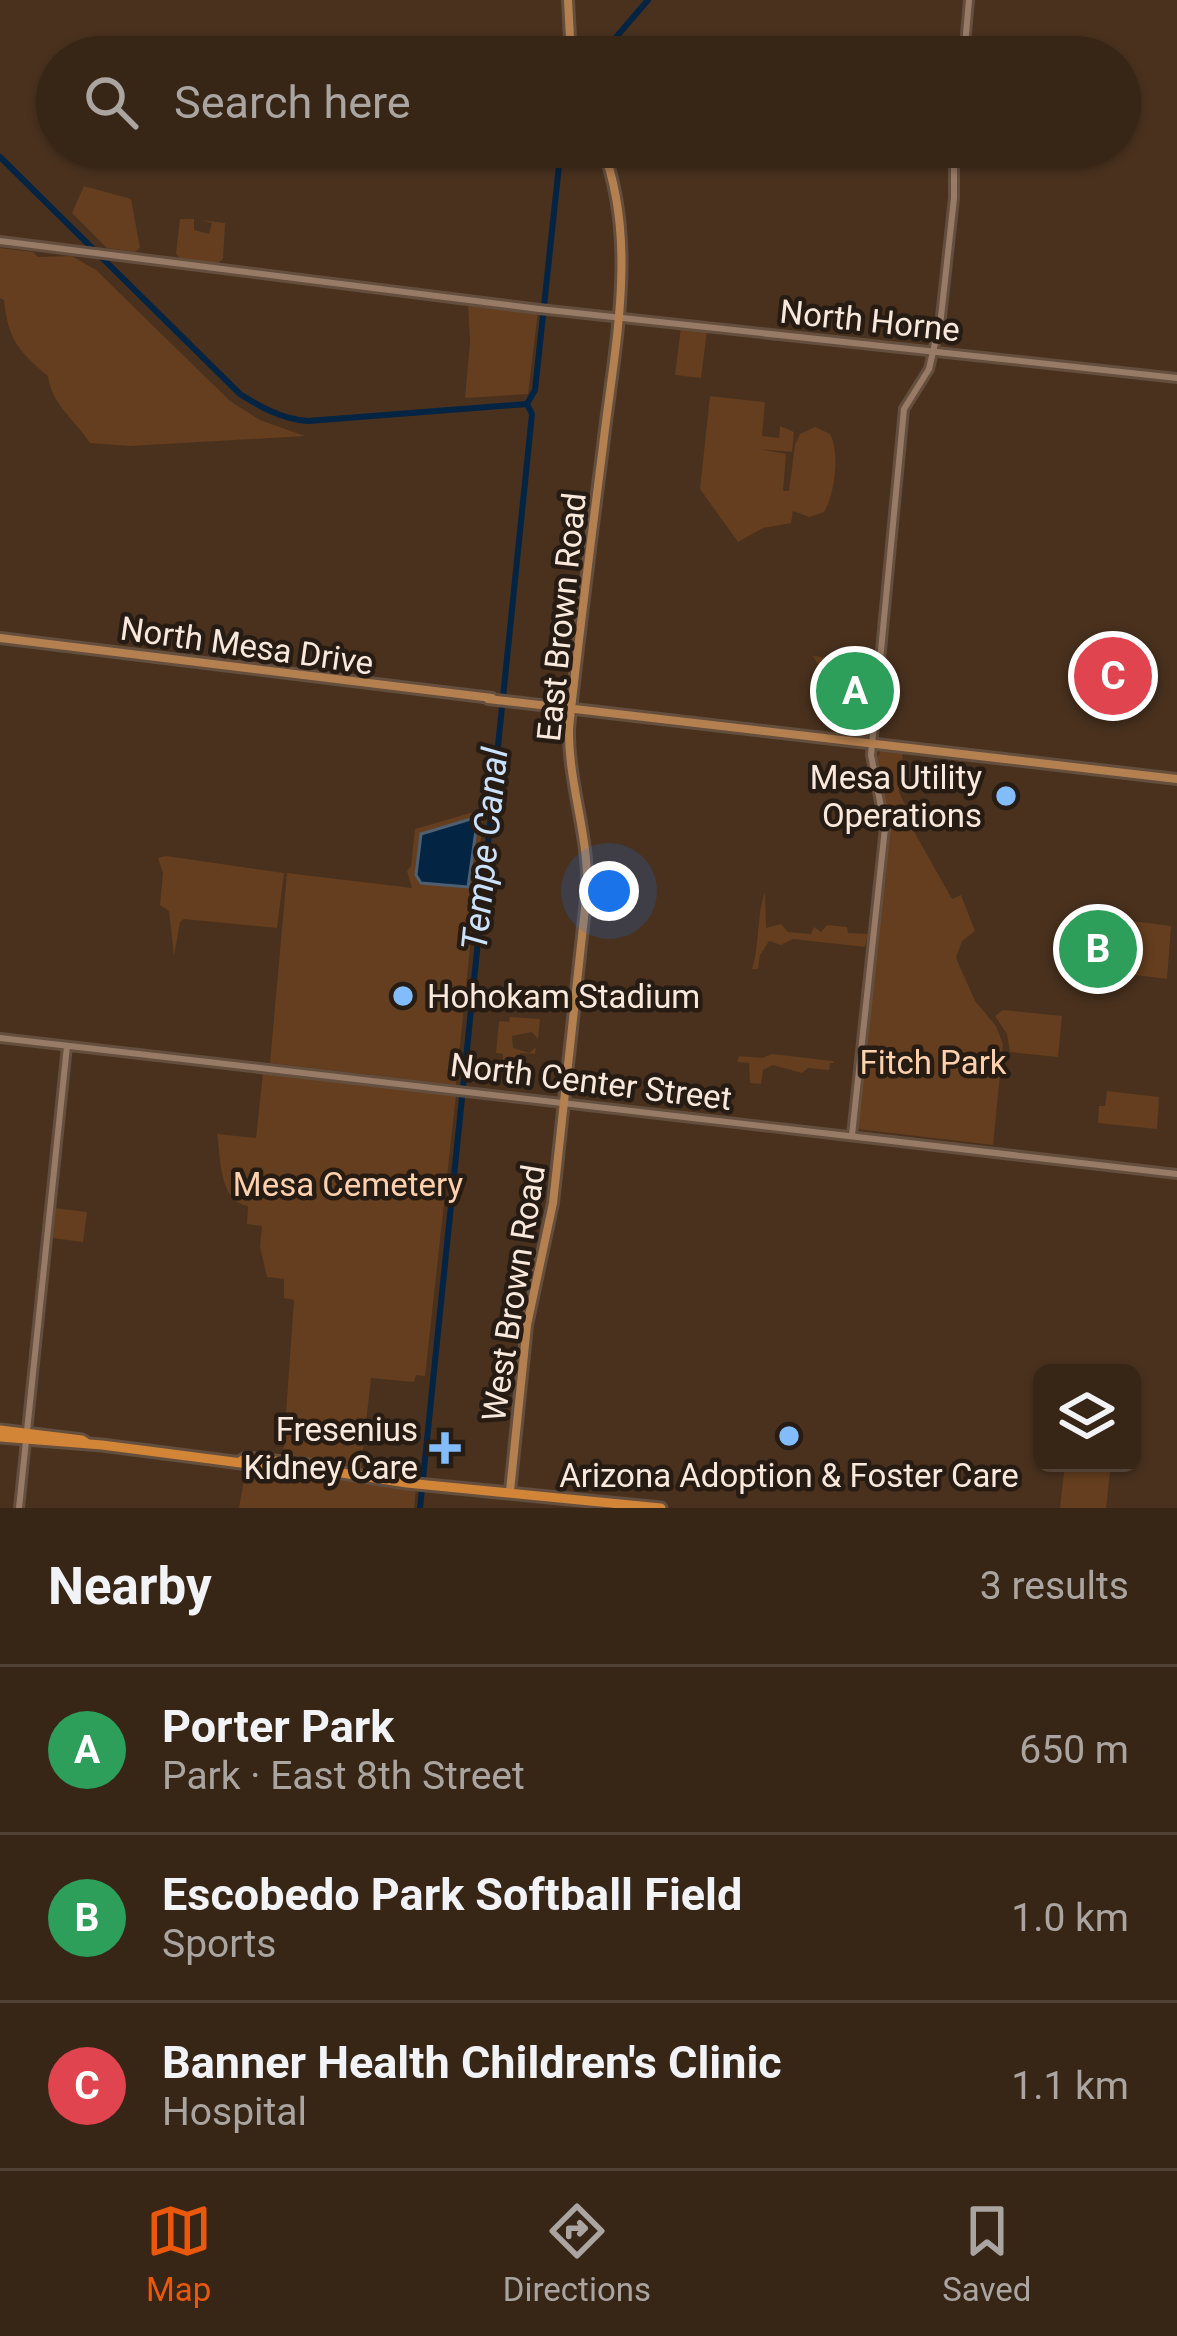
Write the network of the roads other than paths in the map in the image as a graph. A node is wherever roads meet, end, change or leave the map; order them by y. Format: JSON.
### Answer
{"nodes":[{"id":1,"x":568,"y":0,"type":"edge"},
{"id":2,"x":969,"y":0,"type":"edge"},
{"id":3,"x":570,"y":36,"type":"edge"},
{"id":4,"x":966,"y":36,"type":"edge"},
{"id":5,"x":609,"y":168,"type":"edge"},
{"id":6,"x":954,"y":168,"type":"edge"},
{"id":7,"x":0,"y":241,"type":"edge"},
{"id":8,"x":617,"y":316,"type":"junction"},
{"id":9,"x":932,"y":351,"type":"junction"},
{"id":10,"x":1177,"y":378,"type":"edge"},
{"id":11,"x":0,"y":638,"type":"edge"},
{"id":12,"x":571,"y":709,"type":"junction"},
{"id":13,"x":872,"y":745,"type":"junction"},
{"id":14,"x":1177,"y":779,"type":"edge"},
{"id":15,"x":0,"y":1038,"type":"edge"},
{"id":16,"x":68,"y":1046,"type":"junction"},
{"id":17,"x":564,"y":1102,"type":"junction"},
{"id":18,"x":852,"y":1135,"type":"junction"},
{"id":19,"x":1177,"y":1174,"type":"edge"},
{"id":20,"x":0,"y":1434,"type":"edge"},
{"id":21,"x":25,"y":1437,"type":"junction"},
{"id":22,"x":510,"y":1500,"type":"edge"},
{"id":23,"x":19,"y":1508,"type":"edge"},
{"id":24,"x":661,"y":1508,"type":"edge"}],
"edges":[{"from":1,"to":3,"type":"main road"},
{"from":2,"to":4,"type":"street"},
{"from":5,"to":8,"type":"main road","name":"East Brown Road"},
{"from":6,"to":9,"type":"street"},
{"from":7,"to":8,"type":"street","name":"North Horne"},
{"from":8,"to":9,"type":"street","name":"North Horne"},
{"from":8,"to":12,"type":"main road","name":"East Brown Road"},
{"from":9,"to":10,"type":"street","name":"North Horne"},
{"from":9,"to":13,"type":"street"},
{"from":11,"to":12,"type":"main road","name":"North Mesa Drive"},
{"from":12,"to":13,"type":"main road","name":"North Mesa Drive"},
{"from":12,"to":17,"type":"main road","name":"East Brown Road"},
{"from":13,"to":14,"type":"main road","name":"North Mesa Drive"},
{"from":13,"to":18,"type":"street"},
{"from":15,"to":16,"type":"street","name":"North Center Street"},
{"from":16,"to":17,"type":"street","name":"North Center Street"},
{"from":16,"to":21,"type":"street"},
{"from":17,"to":18,"type":"street","name":"North Center Street"},
{"from":17,"to":22,"type":"main road","name":"West Brown Road"},
{"from":18,"to":19,"type":"street","name":"North Center Street"},
{"from":20,"to":21,"type":"main road"},
{"from":21,"to":22,"type":"main road"},
{"from":21,"to":23,"type":"street"},
{"from":22,"to":24,"type":"main road"}]}
